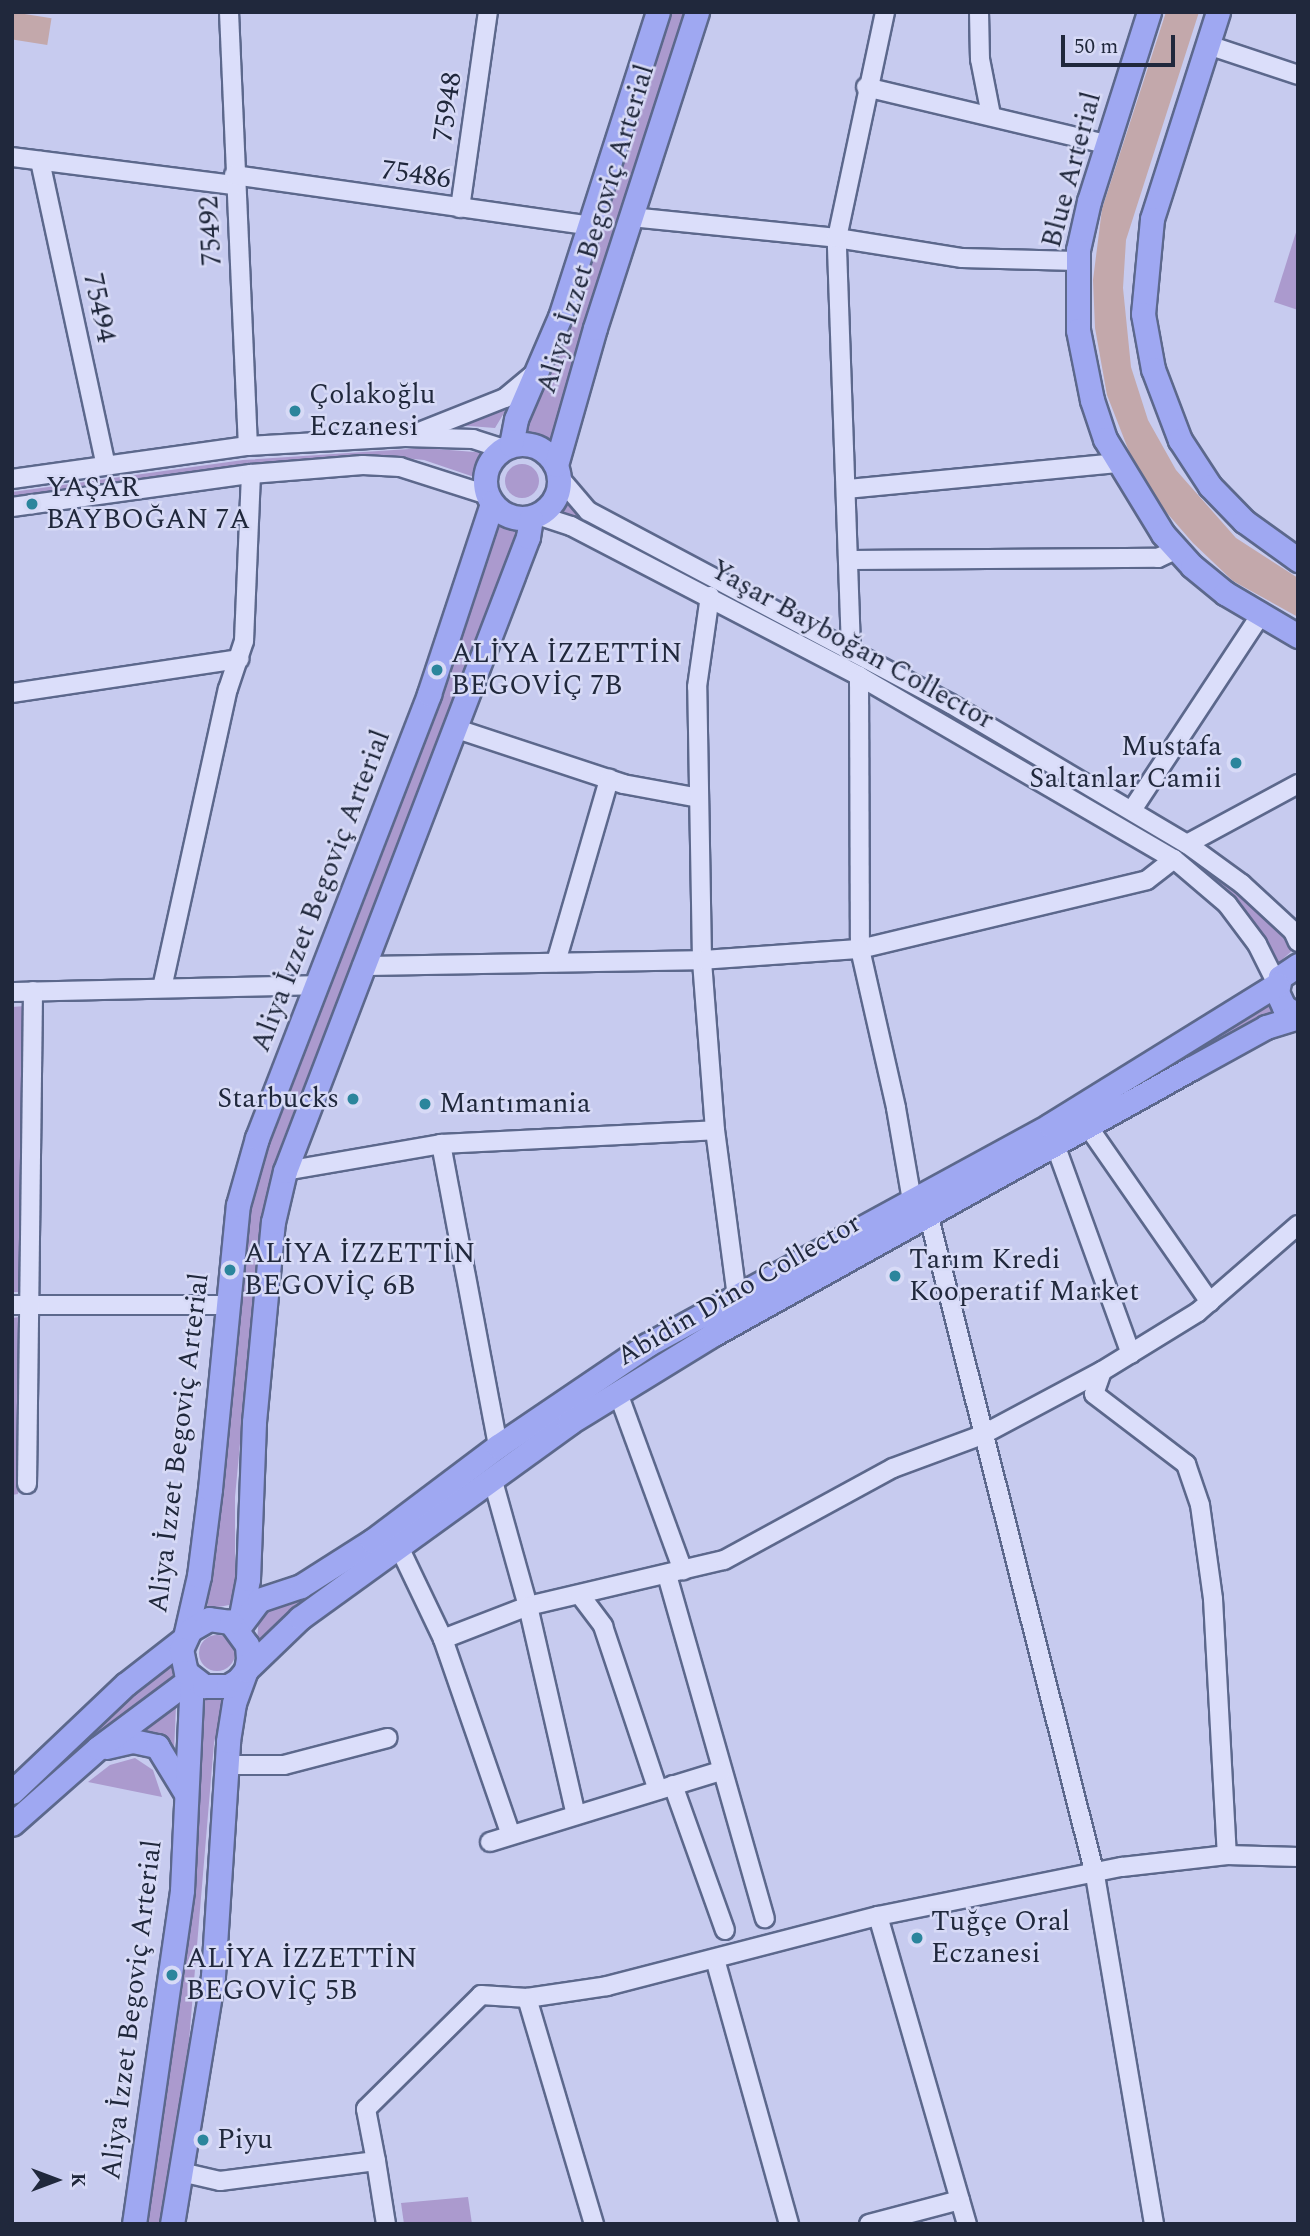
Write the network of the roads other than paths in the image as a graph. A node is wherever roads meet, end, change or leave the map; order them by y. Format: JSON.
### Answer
{"nodes":[{"id":1,"x":229,"y":12,"type":"edge"},
{"id":2,"x":488,"y":12,"type":"edge"},
{"id":3,"x":658,"y":12,"type":"edge"},
{"id":4,"x":696,"y":12,"type":"edge"},
{"id":5,"x":885,"y":12,"type":"edge"},
{"id":6,"x":979,"y":12,"type":"edge"},
{"id":7,"x":1149,"y":12,"type":"edge"},
{"id":8,"x":1218,"y":12,"type":"edge"},
{"id":9,"x":1208,"y":46,"type":"junction"},
{"id":10,"x":1298,"y":75,"type":"edge"},
{"id":11,"x":866,"y":87,"type":"junction"},
{"id":12,"x":990,"y":115,"type":"junction"},
{"id":13,"x":1106,"y":144,"type":"junction"},
{"id":14,"x":12,"y":158,"type":"edge"},
{"id":15,"x":40,"y":161,"type":"junction"},
{"id":16,"x":234,"y":180,"type":"junction"},
{"id":17,"x":460,"y":208,"type":"junction"},
{"id":18,"x":631,"y":216,"type":"junction"},
{"id":19,"x":590,"y":226,"type":"junction"},
{"id":20,"x":837,"y":238,"type":"junction"},
{"id":21,"x":1077,"y":261,"type":"junction"},
{"id":22,"x":536,"y":372,"type":"junction"},
{"id":23,"x":405,"y":437,"type":"junction"},
{"id":24,"x":248,"y":446,"type":"junction"},
{"id":25,"x":507,"y":447,"type":"junction"},
{"id":26,"x":1119,"y":463,"type":"junction"},
{"id":27,"x":106,"y":465,"type":"junction"},
{"id":28,"x":558,"y":471,"type":"junction"},
{"id":29,"x":251,"y":474,"type":"junction"},
{"id":30,"x":12,"y":479,"type":"edge"},
{"id":31,"x":847,"y":489,"type":"junction"},
{"id":32,"x":490,"y":499,"type":"junction"},
{"id":33,"x":12,"y":508,"type":"edge"},
{"id":34,"x":534,"y":516,"type":"junction"},
{"id":35,"x":1177,"y":549,"type":"junction"},
{"id":36,"x":851,"y":560,"type":"junction"},
{"id":37,"x":1298,"y":560,"type":"edge"},
{"id":38,"x":710,"y":596,"type":"junction"},
{"id":39,"x":1260,"y":617,"type":"junction"},
{"id":40,"x":1298,"y":636,"type":"edge"},
{"id":41,"x":851,"y":649,"type":"junction"},
{"id":42,"x":239,"y":659,"type":"junction"},
{"id":43,"x":859,"y":676,"type":"junction"},
{"id":44,"x":12,"y":693,"type":"edge"},
{"id":45,"x":454,"y":728,"type":"junction"},
{"id":46,"x":609,"y":779,"type":"junction"},
{"id":47,"x":1298,"y":784,"type":"edge"},
{"id":48,"x":699,"y":799,"type":"junction"},
{"id":49,"x":1132,"y":810,"type":"junction"},
{"id":50,"x":1187,"y":844,"type":"junction"},
{"id":51,"x":1174,"y":859,"type":"junction"},
{"id":52,"x":1298,"y":942,"type":"edge"},
{"id":53,"x":860,"y":949,"type":"junction"},
{"id":54,"x":702,"y":960,"type":"junction"},
{"id":55,"x":556,"y":962,"type":"junction"},
{"id":56,"x":1298,"y":965,"type":"edge"},
{"id":57,"x":362,"y":966,"type":"junction"},
{"id":58,"x":1277,"y":984,"type":"junction"},
{"id":59,"x":315,"y":985,"type":"junction"},
{"id":60,"x":162,"y":988,"type":"junction"},
{"id":61,"x":33,"y":991,"type":"junction"},
{"id":62,"x":12,"y":992,"type":"edge"},
{"id":63,"x":1298,"y":1016,"type":"edge"},
{"id":64,"x":1089,"y":1128,"type":"junction"},
{"id":65,"x":715,"y":1130,"type":"junction"},
{"id":66,"x":441,"y":1143,"type":"junction"},
{"id":67,"x":1056,"y":1147,"type":"junction"},
{"id":68,"x":285,"y":1171,"type":"junction"},
{"id":69,"x":912,"y":1201,"type":"junction"},
{"id":70,"x":929,"y":1217,"type":"junction"},
{"id":71,"x":1298,"y":1225,"type":"edge"},
{"id":72,"x":737,"y":1297,"type":"junction"},
{"id":73,"x":1210,"y":1302,"type":"junction"},
{"id":74,"x":31,"y":1304,"type":"junction"},
{"id":75,"x":228,"y":1304,"type":"junction"},
{"id":76,"x":12,"y":1306,"type":"edge"},
{"id":77,"x":1131,"y":1353,"type":"junction"},
{"id":78,"x":1102,"y":1371,"type":"junction"},
{"id":79,"x":618,"y":1393,"type":"junction"},
{"id":80,"x":982,"y":1434,"type":"junction"},
{"id":81,"x":498,"y":1446,"type":"junction"},
{"id":82,"x":493,"y":1481,"type":"junction"},
{"id":83,"x":27,"y":1484,"type":"dead end"},
{"id":84,"x":399,"y":1548,"type":"junction"},
{"id":85,"x":675,"y":1573,"type":"junction"},
{"id":86,"x":580,"y":1595,"type":"junction"},
{"id":87,"x":528,"y":1606,"type":"junction"},
{"id":88,"x":239,"y":1628,"type":"junction"},
{"id":89,"x":185,"y":1638,"type":"junction"},
{"id":90,"x":443,"y":1639,"type":"junction"},
{"id":91,"x":246,"y":1670,"type":"junction"},
{"id":92,"x":192,"y":1678,"type":"junction"},
{"id":93,"x":388,"y":1738,"type":"dead end"},
{"id":94,"x":98,"y":1748,"type":"junction"},
{"id":95,"x":226,"y":1765,"type":"junction"},
{"id":96,"x":721,"y":1771,"type":"junction"},
{"id":97,"x":666,"y":1788,"type":"junction"},
{"id":98,"x":12,"y":1792,"type":"edge"},
{"id":99,"x":187,"y":1795,"type":"junction"},
{"id":100,"x":576,"y":1815,"type":"junction"},
{"id":101,"x":12,"y":1824,"type":"edge"},
{"id":102,"x":511,"y":1835,"type":"junction"},
{"id":103,"x":490,"y":1842,"type":"dead end"},
{"id":104,"x":1227,"y":1856,"type":"junction"},
{"id":105,"x":1298,"y":1857,"type":"edge"},
{"id":106,"x":1095,"y":1875,"type":"junction"},
{"id":107,"x":878,"y":1916,"type":"junction"},
{"id":108,"x":765,"y":1918,"type":"dead end"},
{"id":109,"x":725,"y":1930,"type":"dead end"},
{"id":110,"x":715,"y":1959,"type":"junction"},
{"id":111,"x":527,"y":1998,"type":"junction"},
{"id":112,"x":376,"y":2161,"type":"junction"},
{"id":113,"x":181,"y":2172,"type":"junction"},
{"id":114,"x":960,"y":2200,"type":"junction"},
{"id":115,"x":789,"y":2221,"type":"edge"},
{"id":116,"x":134,"y":2224,"type":"edge"},
{"id":117,"x":172,"y":2224,"type":"edge"},
{"id":118,"x":386,"y":2224,"type":"edge"},
{"id":119,"x":594,"y":2224,"type":"edge"},
{"id":120,"x":770,"y":2224,"type":"edge"},
{"id":121,"x":869,"y":2224,"type":"edge"},
{"id":122,"x":967,"y":2224,"type":"edge"},
{"id":123,"x":1154,"y":2224,"type":"edge"}],
"edges":[{"from":1,"to":16,"type":"street","name":"75492"},
{"from":2,"to":17,"type":"street","name":"75948"},
{"from":3,"to":19,"type":"main road","name":"Aliya İzzet Begoviç Arterial"},
{"from":4,"to":18,"type":"main road","name":"Aliya İzzet Begoviç Arterial"},
{"from":5,"to":11,"type":"street"},
{"from":6,"to":12,"type":"street"},
{"from":7,"to":13,"type":"main road","name":"Blue Arterial"},
{"from":8,"to":9,"type":"main road"},
{"from":9,"to":10,"type":"street"},
{"from":9,"to":37,"type":"main road"},
{"from":11,"to":12,"type":"street"},
{"from":11,"to":20,"type":"street"},
{"from":12,"to":13,"type":"street"},
{"from":13,"to":21,"type":"main road","name":"Blue Arterial"},
{"from":14,"to":15,"type":"street","name":"75486"},
{"from":15,"to":16,"type":"street","name":"75486"},
{"from":15,"to":27,"type":"street","name":"75494"},
{"from":16,"to":17,"type":"street","name":"75486"},
{"from":16,"to":24,"type":"street","name":"75492"},
{"from":17,"to":19,"type":"street","name":"75486"},
{"from":18,"to":20,"type":"street"},
{"from":18,"to":28,"type":"main road","name":"Aliya İzzet Begoviç Arterial"},
{"from":19,"to":22,"type":"main road","name":"Aliya İzzet Begoviç Arterial"},
{"from":20,"to":21,"type":"street"},
{"from":20,"to":31,"type":"street"},
{"from":21,"to":26,"type":"main road","name":"Blue Arterial"},
{"from":22,"to":23,"type":"street"},
{"from":22,"to":25,"type":"main road","name":"Aliya İzzet Begoviç Arterial"},
{"from":23,"to":24,"type":"street"},
{"from":23,"to":25,"type":"street"},
{"from":24,"to":27,"type":"street"},
{"from":25,"to":28,"type":"main road"},
{"from":25,"to":32,"type":"main road"},
{"from":26,"to":31,"type":"street"},
{"from":26,"to":35,"type":"main road","name":"Blue Arterial"},
{"from":27,"to":30,"type":"street"},
{"from":28,"to":34,"type":"main road"},
{"from":28,"to":41,"type":"street","name":"Yaşar Bayboğan Collector"},
{"from":29,"to":32,"type":"street"},
{"from":29,"to":33,"type":"street"},
{"from":29,"to":42,"type":"street"},
{"from":31,"to":36,"type":"street"},
{"from":32,"to":34,"type":"main road"},
{"from":32,"to":59,"type":"main road","name":"Aliya İzzet Begoviç Arterial"},
{"from":34,"to":38,"type":"street","name":"Yaşar Bayboğan Collector"},
{"from":34,"to":45,"type":"main road"},
{"from":35,"to":36,"type":"street"},
{"from":35,"to":39,"type":"main road","name":"Blue Arterial"},
{"from":36,"to":41,"type":"street"},
{"from":38,"to":43,"type":"street","name":"Yaşar Bayboğan Collector"},
{"from":38,"to":48,"type":"street"},
{"from":39,"to":40,"type":"main road","name":"Blue Arterial"},
{"from":39,"to":49,"type":"street"},
{"from":41,"to":49,"type":"street","name":"Yaşar Bayboğan Collector"},
{"from":42,"to":44,"type":"street"},
{"from":42,"to":60,"type":"street"},
{"from":43,"to":51,"type":"street","name":"Yaşar Bayboğan Collector"},
{"from":43,"to":53,"type":"street"},
{"from":45,"to":46,"type":"street"},
{"from":45,"to":57,"type":"main road"},
{"from":46,"to":48,"type":"street"},
{"from":46,"to":55,"type":"street"},
{"from":47,"to":50,"type":"street"},
{"from":48,"to":54,"type":"street"},
{"from":49,"to":50,"type":"street","name":"Yaşar Bayboğan Collector"},
{"from":50,"to":52,"type":"street","name":"Yaşar Bayboğan Collector"},
{"from":51,"to":53,"type":"street"},
{"from":51,"to":58,"type":"street","name":"Yaşar Bayboğan Collector"},
{"from":53,"to":54,"type":"street"},
{"from":53,"to":69,"type":"street"},
{"from":54,"to":55,"type":"street"},
{"from":54,"to":65,"type":"street"},
{"from":55,"to":57,"type":"street"},
{"from":56,"to":58,"type":"main road","name":"Abidin Dino Collector"},
{"from":57,"to":68,"type":"main road"},
{"from":58,"to":63,"type":"main road"},
{"from":58,"to":69,"type":"main road","name":"Abidin Dino Collector"},
{"from":59,"to":60,"type":"street"},
{"from":59,"to":75,"type":"main road","name":"Aliya İzzet Begoviç Arterial"},
{"from":60,"to":61,"type":"street"},
{"from":61,"to":62,"type":"street"},
{"from":61,"to":74,"type":"street"},
{"from":63,"to":64,"type":"main road","name":"Abidin Dino Collector"},
{"from":64,"to":67,"type":"main road","name":"Abidin Dino Collector"},
{"from":64,"to":73,"type":"street"},
{"from":65,"to":66,"type":"street"},
{"from":65,"to":72,"type":"street"},
{"from":66,"to":68,"type":"street"},
{"from":66,"to":81,"type":"street"},
{"from":67,"to":70,"type":"main road","name":"Abidin Dino Collector"},
{"from":67,"to":77,"type":"street"},
{"from":68,"to":88,"type":"main road"},
{"from":69,"to":72,"type":"main road","name":"Abidin Dino Collector"},
{"from":70,"to":79,"type":"main road","name":"Abidin Dino Collector"},
{"from":70,"to":80,"type":"street"},
{"from":71,"to":73,"type":"street"},
{"from":72,"to":81,"type":"main road","name":"Abidin Dino Collector"},
{"from":73,"to":77,"type":"street"},
{"from":74,"to":75,"type":"street"},
{"from":74,"to":76,"type":"street"},
{"from":74,"to":83,"type":"street"},
{"from":75,"to":89,"type":"main road","name":"Aliya İzzet Begoviç Arterial"},
{"from":77,"to":78,"type":"street"},
{"from":78,"to":80,"type":"street"},
{"from":78,"to":104,"type":"street"},
{"from":79,"to":82,"type":"main road","name":"Abidin Dino Collector"},
{"from":79,"to":85,"type":"street"},
{"from":80,"to":85,"type":"street"},
{"from":80,"to":106,"type":"street"},
{"from":81,"to":88,"type":"main road","name":"Abidin Dino Collector"},
{"from":82,"to":84,"type":"main road","name":"Abidin Dino Collector"},
{"from":82,"to":87,"type":"street"},
{"from":84,"to":90,"type":"street"},
{"from":84,"to":91,"type":"main road","name":"Abidin Dino Collector"},
{"from":85,"to":86,"type":"street"},
{"from":85,"to":96,"type":"street"},
{"from":86,"to":87,"type":"street"},
{"from":86,"to":97,"type":"street"},
{"from":87,"to":90,"type":"street"},
{"from":87,"to":100,"type":"street"},
{"from":88,"to":89,"type":"main road"},
{"from":88,"to":91,"type":"main road"},
{"from":89,"to":92,"type":"main road"},
{"from":89,"to":98,"type":"main road"},
{"from":90,"to":102,"type":"street"},
{"from":91,"to":92,"type":"main road"},
{"from":91,"to":95,"type":"main road"},
{"from":92,"to":94,"type":"main road"},
{"from":92,"to":99,"type":"main road","name":"Aliya İzzet Begoviç Arterial"},
{"from":93,"to":95,"type":"street"},
{"from":94,"to":99,"type":"main road"},
{"from":94,"to":101,"type":"main road"},
{"from":95,"to":113,"type":"main road"},
{"from":96,"to":97,"type":"street"},
{"from":96,"to":108,"type":"street"},
{"from":97,"to":100,"type":"street"},
{"from":97,"to":109,"type":"street"},
{"from":99,"to":116,"type":"main road","name":"Aliya İzzet Begoviç Arterial"},
{"from":100,"to":102,"type":"street"},
{"from":102,"to":103,"type":"street"},
{"from":104,"to":105,"type":"street"},
{"from":104,"to":106,"type":"street"},
{"from":106,"to":107,"type":"street"},
{"from":106,"to":123,"type":"street"},
{"from":107,"to":110,"type":"street"},
{"from":107,"to":114,"type":"street"},
{"from":110,"to":111,"type":"street"},
{"from":110,"to":115,"type":"street"},
{"from":111,"to":112,"type":"street"},
{"from":111,"to":119,"type":"street"},
{"from":112,"to":113,"type":"street"},
{"from":112,"to":118,"type":"street"},
{"from":113,"to":117,"type":"main road"},
{"from":114,"to":121,"type":"street"},
{"from":114,"to":122,"type":"street"},
{"from":115,"to":120,"type":"street"}]}
